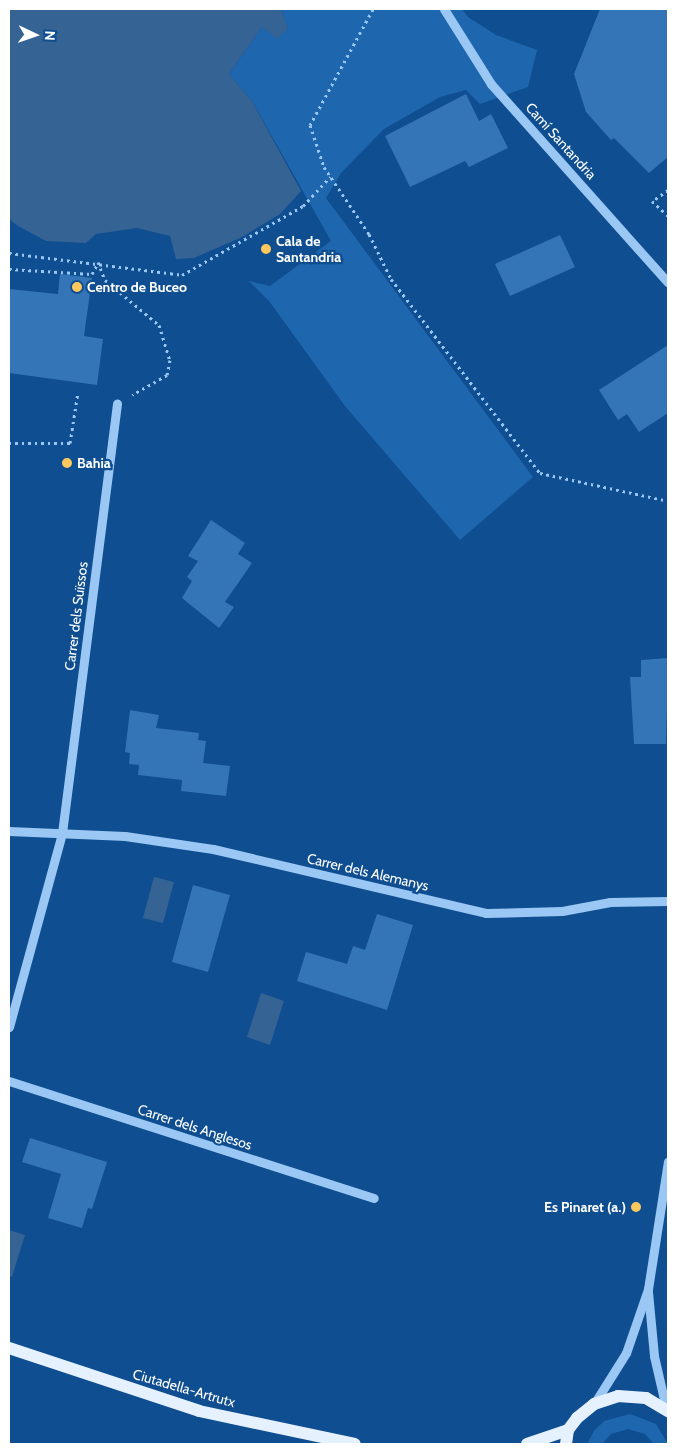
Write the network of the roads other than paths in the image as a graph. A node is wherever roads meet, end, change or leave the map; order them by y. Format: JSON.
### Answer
{"nodes":[{"id":1,"x":444,"y":9,"type":"edge"},
{"id":2,"x":668,"y":282,"type":"edge"},
{"id":3,"x":117,"y":404,"type":"road end"},
{"id":4,"x":9,"y":831,"type":"edge"},
{"id":5,"x":62,"y":833,"type":"junction"},
{"id":6,"x":668,"y":901,"type":"edge"},
{"id":7,"x":9,"y":1026,"type":"edge"},
{"id":8,"x":9,"y":1081,"type":"edge"},
{"id":9,"x":668,"y":1162,"type":"edge"},
{"id":10,"x":374,"y":1198,"type":"dead end"},
{"id":11,"x":648,"y":1289,"type":"junction"},
{"id":12,"x":9,"y":1348,"type":"edge"},
{"id":13,"x":594,"y":1404,"type":"junction"},
{"id":14,"x":667,"y":1410,"type":"edge"},
{"id":15,"x":568,"y":1430,"type":"junction"},
{"id":16,"x":355,"y":1444,"type":"edge"},
{"id":17,"x":527,"y":1444,"type":"edge"},
{"id":18,"x":566,"y":1444,"type":"edge"}],
"edges":[{"from":1,"to":2,"type":"street","name":"Camí Santandria"},
{"from":3,"to":5,"type":"street","name":"Carrer dels Suïssos"},
{"from":4,"to":5,"type":"street","name":"Carrer dels Alemanys"},
{"from":5,"to":6,"type":"street","name":"Carrer dels Alemanys"},
{"from":5,"to":7,"type":"street","name":"Carrer dels Suïssos"},
{"from":8,"to":10,"type":"street","name":"Carrer dels Anglesos"},
{"from":9,"to":11,"type":"street"},
{"from":11,"to":13,"type":"street"},
{"from":11,"to":14,"type":"street"},
{"from":12,"to":16,"type":"main road","name":"Ciutadella-Artrutx"},
{"from":13,"to":14,"type":"main road"},
{"from":13,"to":15,"type":"main road"},
{"from":15,"to":17,"type":"main road"},
{"from":15,"to":18,"type":"main road"}]}
